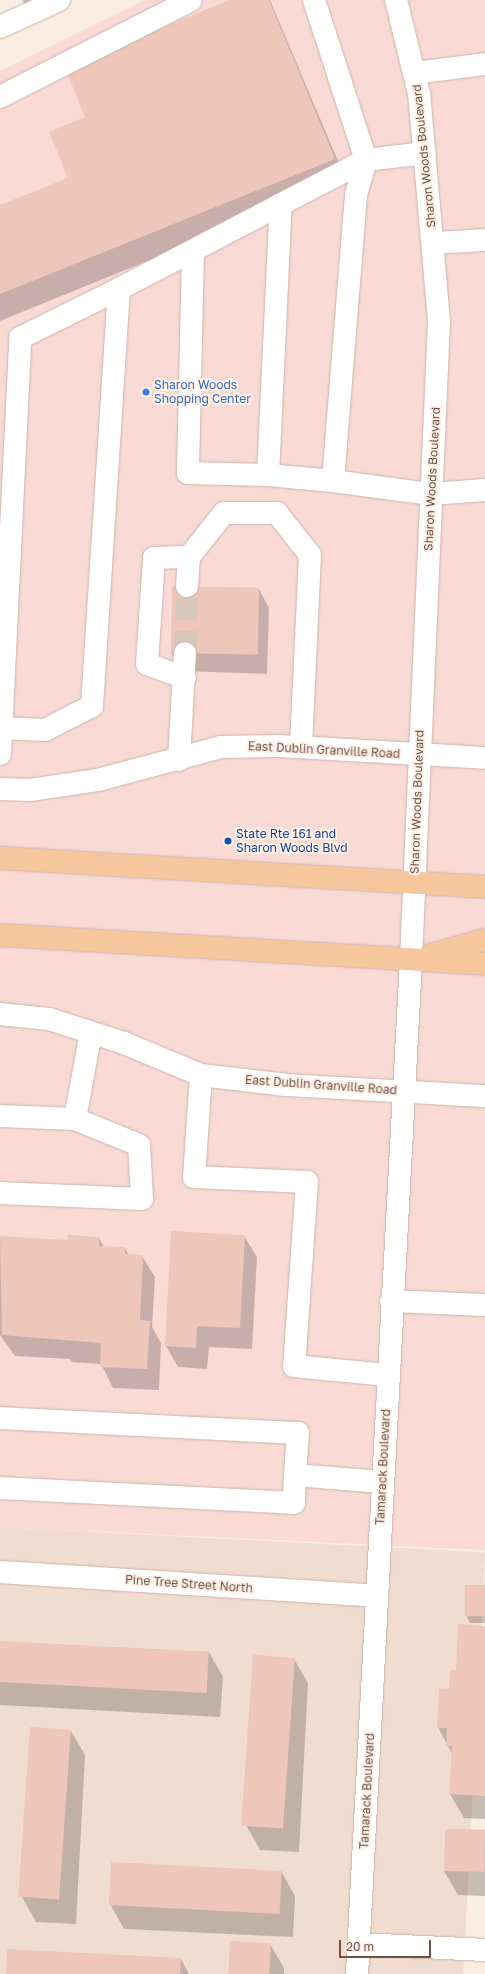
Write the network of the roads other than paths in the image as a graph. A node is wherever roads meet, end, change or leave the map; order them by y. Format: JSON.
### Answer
{"nodes":[{"id":1,"x":59,"y":0,"type":"edge"},
{"id":2,"x":191,"y":0,"type":"edge"},
{"id":3,"x":314,"y":0,"type":"edge"},
{"id":4,"x":396,"y":0,"type":"edge"},
{"id":5,"x":0,"y":27,"type":"edge"},
{"id":6,"x":485,"y":64,"type":"edge"},
{"id":7,"x":414,"y":73,"type":"junction"},
{"id":8,"x":0,"y":97,"type":"edge"},
{"id":9,"x":424,"y":153,"type":"junction"},
{"id":10,"x":366,"y":160,"type":"junction"},
{"id":11,"x":281,"y":204,"type":"junction"},
{"id":12,"x":485,"y":240,"type":"edge"},
{"id":13,"x":433,"y":243,"type":"junction"},
{"id":14,"x":193,"y":251,"type":"junction"},
{"id":15,"x":119,"y":289,"type":"junction"},
{"id":16,"x":268,"y":475,"type":"junction"},
{"id":17,"x":333,"y":481,"type":"junction"},
{"id":18,"x":485,"y":490,"type":"edge"},
{"id":19,"x":431,"y":494,"type":"junction"},
{"id":20,"x":189,"y":557,"type":"junction"},
{"id":21,"x":187,"y":586,"type":"tunnel mouth"},
{"id":22,"x":3,"y":636,"type":"edge"},
{"id":23,"x":185,"y":653,"type":"tunnel mouth"},
{"id":24,"x":185,"y":678,"type":"junction"},
{"id":25,"x":1,"y":728,"type":"edge"},
{"id":26,"x":301,"y":747,"type":"junction"},
{"id":27,"x":0,"y":754,"type":"edge"},
{"id":28,"x":419,"y":755,"type":"junction"},
{"id":29,"x":485,"y":758,"type":"edge"},
{"id":30,"x":179,"y":760,"type":"junction"},
{"id":31,"x":0,"y":788,"type":"edge"},
{"id":32,"x":0,"y":858,"type":"edge"},
{"id":33,"x":414,"y":883,"type":"junction"},
{"id":34,"x":485,"y":887,"type":"edge"},
{"id":35,"x":0,"y":935,"type":"edge"},
{"id":36,"x":485,"y":940,"type":"edge"},
{"id":37,"x":411,"y":960,"type":"junction"},
{"id":38,"x":485,"y":964,"type":"edge"},
{"id":39,"x":0,"y":1014,"type":"edge"},
{"id":40,"x":90,"y":1032,"type":"junction"},
{"id":41,"x":202,"y":1075,"type":"junction"},
{"id":42,"x":403,"y":1090,"type":"junction"},
{"id":43,"x":485,"y":1096,"type":"edge"},
{"id":44,"x":0,"y":1116,"type":"edge"},
{"id":45,"x":75,"y":1119,"type":"junction"},
{"id":46,"x":0,"y":1193,"type":"edge"},
{"id":47,"x":391,"y":1301,"type":"junction"},
{"id":48,"x":485,"y":1305,"type":"edge"},
{"id":49,"x":387,"y":1375,"type":"junction"},
{"id":50,"x":0,"y":1418,"type":"edge"},
{"id":51,"x":295,"y":1475,"type":"junction"},
{"id":52,"x":382,"y":1482,"type":"junction"},
{"id":53,"x":0,"y":1488,"type":"edge"},
{"id":54,"x":0,"y":1572,"type":"edge"},
{"id":55,"x":377,"y":1596,"type":"junction"},
{"id":56,"x":359,"y":1944,"type":"junction"},
{"id":57,"x":485,"y":1950,"type":"edge"},
{"id":58,"x":357,"y":1974,"type":"edge"}],
"edges":[{"from":1,"to":5,"type":"street"},
{"from":2,"to":8,"type":"street"},
{"from":3,"to":10,"type":"street"},
{"from":4,"to":7,"type":"street","name":"Sharon Woods Boulevard"},
{"from":6,"to":7,"type":"street"},
{"from":7,"to":9,"type":"street","name":"Sharon Woods Boulevard"},
{"from":9,"to":10,"type":"street"},
{"from":9,"to":13,"type":"street","name":"Sharon Woods Boulevard"},
{"from":10,"to":11,"type":"street"},
{"from":10,"to":17,"type":"street"},
{"from":11,"to":14,"type":"street"},
{"from":11,"to":16,"type":"street"},
{"from":12,"to":13,"type":"street"},
{"from":13,"to":19,"type":"street","name":"Sharon Woods Boulevard"},
{"from":14,"to":15,"type":"street"},
{"from":14,"to":16,"type":"street"},
{"from":15,"to":22,"type":"street"},
{"from":15,"to":25,"type":"street"},
{"from":16,"to":17,"type":"street"},
{"from":17,"to":19,"type":"street"},
{"from":18,"to":19,"type":"street"},
{"from":19,"to":28,"type":"street","name":"Sharon Woods Boulevard"},
{"from":20,"to":21,"type":"street"},
{"from":20,"to":24,"type":"street"},
{"from":20,"to":26,"type":"street"},
{"from":22,"to":25,"type":"street"},
{"from":23,"to":24,"type":"street"},
{"from":24,"to":30,"type":"street"},
{"from":25,"to":27,"type":"street"},
{"from":26,"to":28,"type":"street","name":"East Dublin Granville Road"},
{"from":26,"to":30,"type":"street","name":"East Dublin Granville Road"},
{"from":28,"to":29,"type":"street","name":"East Dublin Granville Road"},
{"from":28,"to":33,"type":"street","name":"Sharon Woods Boulevard"},
{"from":30,"to":31,"type":"street","name":"East Dublin Granville Road"},
{"from":32,"to":33,"type":"main road"},
{"from":33,"to":34,"type":"main road"},
{"from":33,"to":37,"type":"street","name":"Sharon Woods Boulevard"},
{"from":35,"to":37,"type":"main road"},
{"from":36,"to":37,"type":"main road"},
{"from":37,"to":38,"type":"main road"},
{"from":37,"to":42,"type":"street","name":"Tamarack Boulevard"},
{"from":39,"to":40,"type":"street","name":"East Dublin Granville Road"},
{"from":40,"to":41,"type":"street","name":"East Dublin Granville Road"},
{"from":40,"to":45,"type":"street"},
{"from":41,"to":42,"type":"street","name":"East Dublin Granville Road"},
{"from":41,"to":49,"type":"street"},
{"from":42,"to":43,"type":"street","name":"East Dublin Granville Road"},
{"from":42,"to":47,"type":"street","name":"Tamarack Boulevard"},
{"from":44,"to":45,"type":"street"},
{"from":45,"to":46,"type":"street"},
{"from":47,"to":48,"type":"street"},
{"from":47,"to":49,"type":"street","name":"Tamarack Boulevard"},
{"from":49,"to":52,"type":"street","name":"Tamarack Boulevard"},
{"from":50,"to":51,"type":"street"},
{"from":51,"to":52,"type":"street"},
{"from":51,"to":53,"type":"street"},
{"from":52,"to":55,"type":"street","name":"Tamarack Boulevard"},
{"from":54,"to":55,"type":"street","name":"Pine Tree Street North"},
{"from":55,"to":56,"type":"street","name":"Tamarack Boulevard"},
{"from":56,"to":57,"type":"street"},
{"from":56,"to":58,"type":"street","name":"Tamarack Boulevard"}]}
